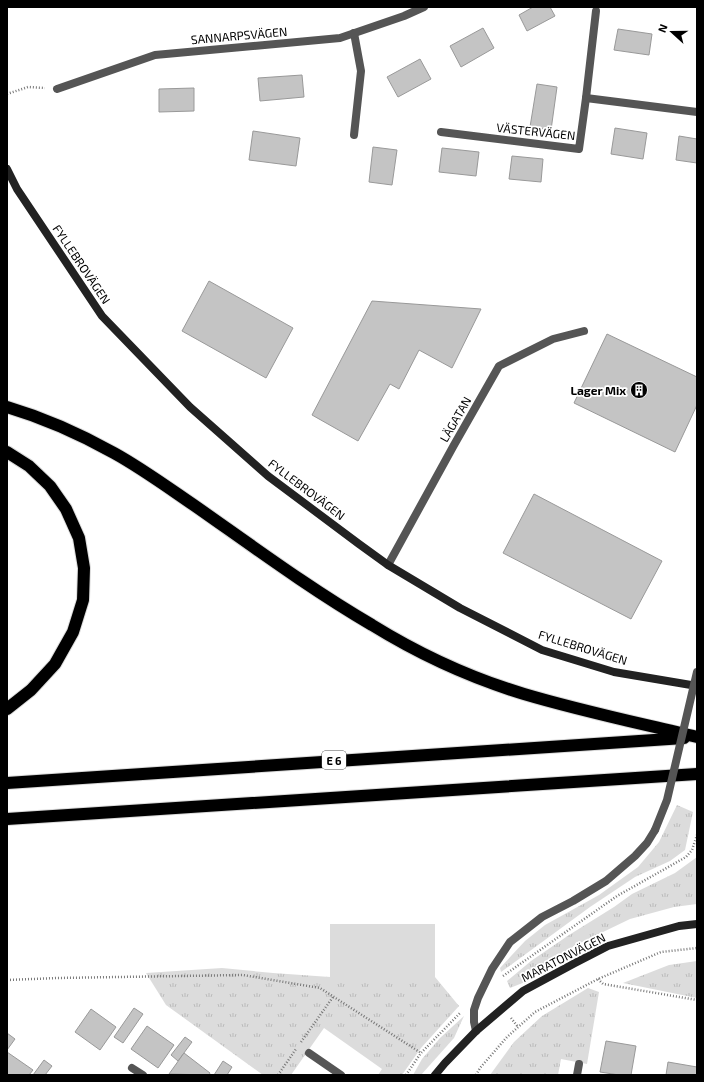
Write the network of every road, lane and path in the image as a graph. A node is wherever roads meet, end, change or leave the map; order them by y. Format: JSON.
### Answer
{"nodes":[{"id":1,"x":424,"y":7,"type":"edge"},
{"id":2,"x":596,"y":11,"type":"dead end"},
{"id":3,"x":354,"y":33,"type":"junction"},
{"id":4,"x":57,"y":89,"type":"joint"},
{"id":5,"x":7,"y":94,"type":"edge"},
{"id":6,"x":586,"y":98,"type":"junction"},
{"id":7,"x":697,"y":112,"type":"edge"},
{"id":8,"x":441,"y":132,"type":"dead end"},
{"id":9,"x":354,"y":135,"type":"dead end"},
{"id":10,"x":7,"y":169,"type":"edge"},
{"id":11,"x":584,"y":331,"type":"dead end"},
{"id":12,"x":7,"y":407,"type":"edge"},
{"id":13,"x":7,"y":452,"type":"edge"},
{"id":14,"x":388,"y":564,"type":"junction"},
{"id":15,"x":697,"y":672,"type":"edge"},
{"id":16,"x":697,"y":686,"type":"edge"},
{"id":17,"x":7,"y":709,"type":"edge"},
{"id":18,"x":697,"y":737,"type":"edge"},
{"id":19,"x":697,"y":774,"type":"edge"},
{"id":20,"x":7,"y":782,"type":"edge"},
{"id":21,"x":7,"y":819,"type":"edge"},
{"id":22,"x":697,"y":835,"type":"edge"},
{"id":23,"x":696,"y":844,"type":"edge"},
{"id":24,"x":697,"y":924,"type":"edge"},
{"id":25,"x":697,"y":948,"type":"edge"},
{"id":26,"x":598,"y":979,"type":"junction"},
{"id":27,"x":7,"y":980,"type":"edge"},
{"id":28,"x":500,"y":980,"type":"dead end"},
{"id":29,"x":333,"y":997,"type":"junction"},
{"id":30,"x":478,"y":998,"type":"junction"},
{"id":31,"x":697,"y":1000,"type":"edge"},
{"id":32,"x":503,"y":1008,"type":"junction"},
{"id":33,"x":518,"y":1027,"type":"junction"},
{"id":34,"x":476,"y":1031,"type":"junction"},
{"id":35,"x":309,"y":1053,"type":"dead end"},
{"id":36,"x":421,"y":1053,"type":"junction"},
{"id":37,"x":578,"y":1064,"type":"dead end"},
{"id":38,"x":132,"y":1068,"type":"dead end"},
{"id":39,"x":143,"y":1075,"type":"edge"},
{"id":40,"x":278,"y":1075,"type":"edge"},
{"id":41,"x":341,"y":1075,"type":"edge"},
{"id":42,"x":406,"y":1075,"type":"edge"},
{"id":43,"x":435,"y":1075,"type":"edge"},
{"id":44,"x":476,"y":1075,"type":"edge"},
{"id":45,"x":577,"y":1075,"type":"edge"}],
"edges":[{"from":1,"to":3,"type":"street","name":"SANNARPSVÄGEN"},
{"from":2,"to":6,"type":"street","name":"VÄSTERVÄGEN"},
{"from":3,"to":4,"type":"street","name":"SANNARPSVÄGEN"},
{"from":3,"to":9,"type":"street"},
{"from":4,"to":5,"type":"path"},
{"from":6,"to":7,"type":"street"},
{"from":6,"to":8,"type":"street","name":"VÄSTERVÄGEN"},
{"from":10,"to":14,"type":"street","name":"FYLLEBROVÄGEN"},
{"from":11,"to":14,"type":"street","name":"LÄGATAN"},
{"from":12,"to":18,"type":"highway"},
{"from":13,"to":17,"type":"highway"},
{"from":14,"to":16,"type":"street","name":"FYLLEBROVÄGEN"},
{"from":15,"to":30,"type":"street","bridge":true},
{"from":18,"to":20,"type":"highway","number":"E 6"},
{"from":19,"to":21,"type":"highway"},
{"from":22,"to":23,"type":"path"},
{"from":23,"to":28,"type":"path"},
{"from":24,"to":32,"type":"street","name":"MARATONVÄGEN"},
{"from":25,"to":26,"type":"path"},
{"from":26,"to":31,"type":"path"},
{"from":26,"to":33,"type":"path"},
{"from":27,"to":29,"type":"path"},
{"from":29,"to":36,"type":"path"},
{"from":29,"to":40,"type":"path"},
{"from":30,"to":34,"type":"street"},
{"from":30,"to":36,"type":"path"},
{"from":32,"to":33,"type":"path"},
{"from":32,"to":34,"type":"street","name":"MARATONVÄGEN"},
{"from":33,"to":44,"type":"path"},
{"from":34,"to":43,"type":"street","name":"MARATONVÄGEN"},
{"from":35,"to":41,"type":"street"},
{"from":36,"to":42,"type":"path"},
{"from":37,"to":45,"type":"street"},
{"from":38,"to":39,"type":"street"}]}
